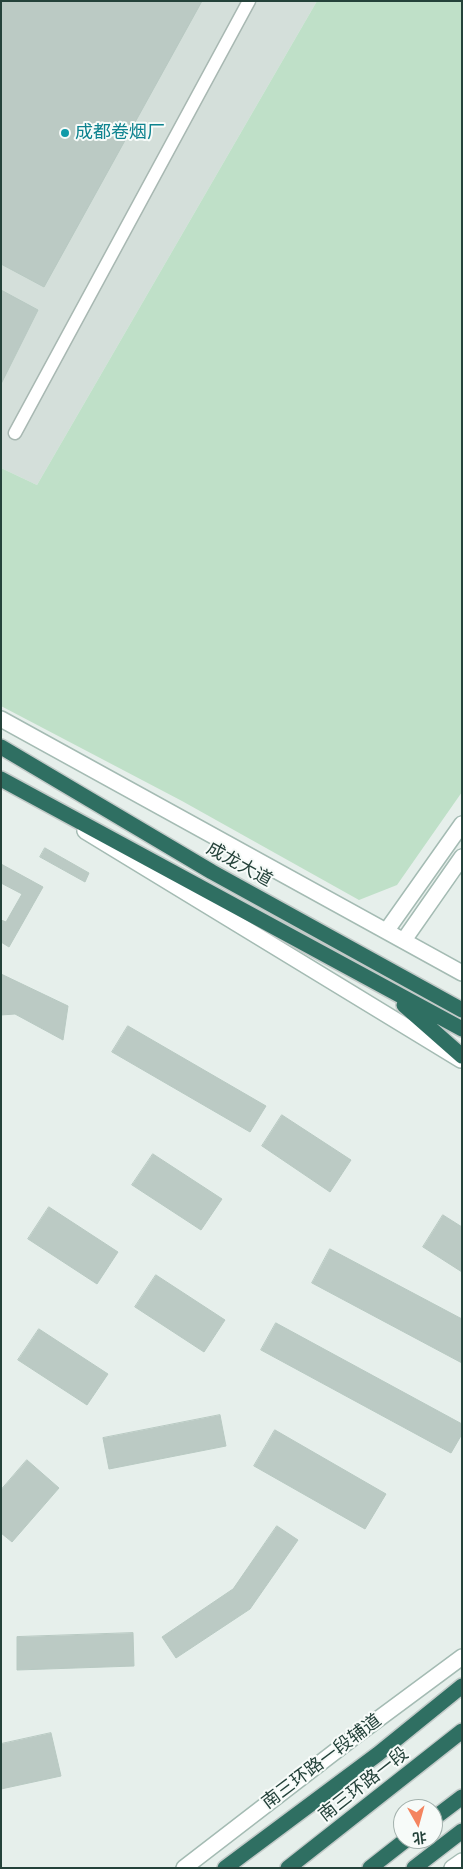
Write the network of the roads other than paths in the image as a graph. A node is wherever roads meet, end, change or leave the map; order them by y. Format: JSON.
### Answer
{"nodes":[{"id":1,"x":249,"y":1,"type":"edge"},
{"id":2,"x":16,"y":433,"type":"dead end"},
{"id":3,"x":1,"y":719,"type":"edge"},
{"id":4,"x":1,"y":747,"type":"edge"},
{"id":5,"x":1,"y":779,"type":"edge"},
{"id":6,"x":28,"y":794,"type":"junction"},
{"id":7,"x":462,"y":824,"type":"edge"},
{"id":8,"x":462,"y":857,"type":"edge"},
{"id":9,"x":387,"y":930,"type":"junction"},
{"id":10,"x":404,"y":940,"type":"junction"},
{"id":11,"x":388,"y":969,"type":"junction"},
{"id":12,"x":462,"y":974,"type":"edge"},
{"id":13,"x":382,"y":986,"type":"junction"},
{"id":14,"x":462,"y":1001,"type":"edge"},
{"id":15,"x":462,"y":1010,"type":"edge"},
{"id":16,"x":462,"y":1030,"type":"edge"},
{"id":17,"x":462,"y":1056,"type":"edge"},
{"id":18,"x":462,"y":1061,"type":"edge"},
{"id":19,"x":462,"y":1657,"type":"edge"},
{"id":20,"x":462,"y":1686,"type":"edge"},
{"id":21,"x":462,"y":1731,"type":"edge"},
{"id":22,"x":462,"y":1797,"type":"edge"},
{"id":23,"x":443,"y":1811,"type":"edge"},
{"id":24,"x":462,"y":1831,"type":"edge"},
{"id":25,"x":394,"y":1849,"type":"edge"},
{"id":26,"x":462,"y":1861,"type":"edge"},
{"id":27,"x":184,"y":1868,"type":"edge"},
{"id":28,"x":225,"y":1868,"type":"edge"},
{"id":29,"x":288,"y":1868,"type":"edge"},
{"id":30,"x":370,"y":1868,"type":"edge"},
{"id":31,"x":414,"y":1868,"type":"edge"},
{"id":32,"x":452,"y":1868,"type":"edge"}],
"edges":[{"from":1,"to":2,"type":"street"},
{"from":3,"to":9,"type":"main road"},
{"from":4,"to":11,"type":"highway","name":"成龙大道"},
{"from":5,"to":6,"type":"highway","name":"成龙大道"},
{"from":6,"to":13,"type":"highway","name":"成龙大道"},
{"from":6,"to":18,"type":"main road"},
{"from":7,"to":9,"type":"main road"},
{"from":8,"to":10,"type":"main road"},
{"from":9,"to":10,"type":"main road"},
{"from":10,"to":12,"type":"main road"},
{"from":11,"to":14,"type":"highway"},
{"from":11,"to":15,"type":"highway","name":"成龙大道"},
{"from":13,"to":16,"type":"highway","name":"成龙大道"},
{"from":13,"to":17,"type":"highway"},
{"from":19,"to":27,"type":"main road","name":"南三环路一段辅道"},
{"from":20,"to":28,"type":"highway"},
{"from":21,"to":29,"type":"highway","name":"南三环路一段"},
{"from":22,"to":23,"type":"highway"},
{"from":24,"to":31,"type":"highway"},
{"from":25,"to":30,"type":"highway"},
{"from":26,"to":32,"type":"main road"}]}
